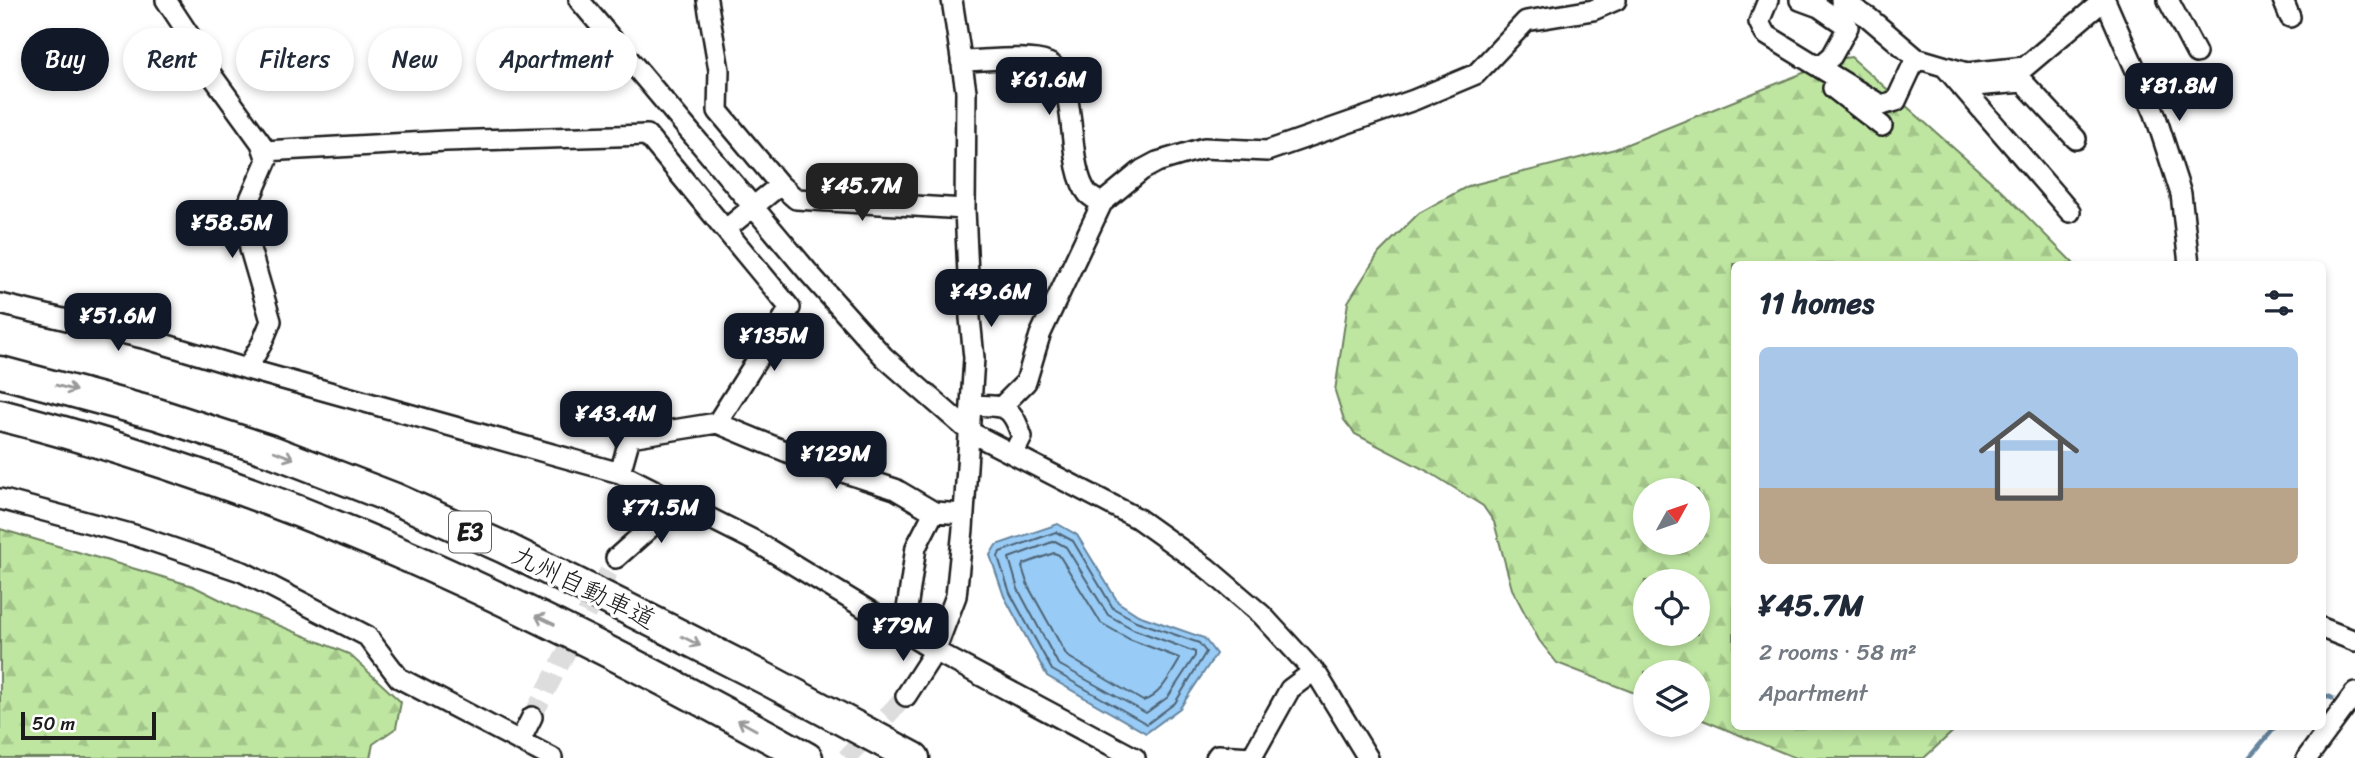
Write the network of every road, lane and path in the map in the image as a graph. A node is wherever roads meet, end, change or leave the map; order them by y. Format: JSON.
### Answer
{"nodes":[{"id":1,"x":166,"y":0,"type":"edge"},
{"id":2,"x":579,"y":0,"type":"edge"},
{"id":3,"x":707,"y":0,"type":"edge"},
{"id":4,"x":952,"y":0,"type":"edge"},
{"id":5,"x":1616,"y":0,"type":"edge"},
{"id":6,"x":1768,"y":0,"type":"edge"},
{"id":7,"x":1800,"y":0,"type":"edge"},
{"id":8,"x":1842,"y":0,"type":"edge"},
{"id":9,"x":2104,"y":0,"type":"edge"},
{"id":10,"x":2168,"y":0,"type":"edge"},
{"id":11,"x":2196,"y":53,"type":"dead end"},
{"id":12,"x":1916,"y":58,"type":"junction"},
{"id":13,"x":961,"y":61,"type":"junction"},
{"id":14,"x":1945,"y":67,"type":"junction"},
{"id":15,"x":1824,"y":70,"type":"junction"},
{"id":16,"x":1962,"y":88,"type":"junction"},
{"id":17,"x":1882,"y":126,"type":"dead end"},
{"id":18,"x":2076,"y":139,"type":"dead end"},
{"id":19,"x":264,"y":151,"type":"junction"},
{"id":20,"x":780,"y":185,"type":"junction"},
{"id":21,"x":1102,"y":203,"type":"junction"},
{"id":22,"x":753,"y":207,"type":"junction"},
{"id":23,"x":965,"y":209,"type":"junction"},
{"id":24,"x":2070,"y":212,"type":"dead end"},
{"id":25,"x":726,"y":229,"type":"junction"},
{"id":26,"x":2189,"y":261,"type":"edge"},
{"id":27,"x":0,"y":304,"type":"edge"},
{"id":28,"x":247,"y":369,"type":"junction"},
{"id":29,"x":0,"y":372,"type":"edge"},
{"id":30,"x":971,"y":405,"type":"junction"},
{"id":31,"x":1001,"y":407,"type":"junction"},
{"id":32,"x":0,"y":415,"type":"edge"},
{"id":33,"x":717,"y":423,"type":"junction"},
{"id":34,"x":0,"y":429,"type":"edge"},
{"id":35,"x":970,"y":432,"type":"junction"},
{"id":36,"x":1013,"y":454,"type":"junction"},
{"id":37,"x":620,"y":473,"type":"junction"},
{"id":38,"x":0,"y":499,"type":"edge"},
{"id":39,"x":679,"y":502,"type":"junction"},
{"id":40,"x":934,"y":512,"type":"junction"},
{"id":41,"x":964,"y":514,"type":"junction"},
{"id":42,"x":349,"y":530,"type":"junction"},
{"id":43,"x":616,"y":558,"type":"tunnel mouth"},
{"id":44,"x":907,"y":609,"type":"dead end"},
{"id":45,"x":2326,"y":630,"type":"edge"},
{"id":46,"x":2355,"y":641,"type":"edge"},
{"id":47,"x":935,"y":651,"type":"junction"},
{"id":48,"x":1314,"y":671,"type":"junction"},
{"id":49,"x":2355,"y":693,"type":"edge"},
{"id":50,"x":906,"y":696,"type":"tunnel mouth"},
{"id":51,"x":532,"y":717,"type":"tunnel mouth"},
{"id":52,"x":520,"y":741,"type":"junction"},
{"id":53,"x":1133,"y":757,"type":"edge"},
{"id":54,"x":552,"y":758,"type":"edge"},
{"id":55,"x":807,"y":758,"type":"edge"},
{"id":56,"x":914,"y":758,"type":"edge"},
{"id":57,"x":1216,"y":758,"type":"edge"},
{"id":58,"x":1368,"y":758,"type":"edge"},
{"id":59,"x":2307,"y":758,"type":"edge"}],
"edges":[{"from":1,"to":19,"type":"street"},
{"from":2,"to":22,"type":"street"},
{"from":3,"to":20,"type":"street"},
{"from":4,"to":13,"type":"street"},
{"from":5,"to":21,"type":"street"},
{"from":6,"to":15,"type":"street"},
{"from":7,"to":15,"type":"street"},
{"from":8,"to":12,"type":"street"},
{"from":9,"to":14,"type":"street"},
{"from":9,"to":26,"type":"street"},
{"from":10,"to":11,"type":"street"},
{"from":12,"to":14,"type":"street"},
{"from":12,"to":15,"type":"street"},
{"from":13,"to":21,"type":"street"},
{"from":13,"to":23,"type":"street"},
{"from":14,"to":16,"type":"street"},
{"from":15,"to":17,"type":"street"},
{"from":16,"to":18,"type":"street"},
{"from":16,"to":24,"type":"street"},
{"from":19,"to":25,"type":"street"},
{"from":19,"to":28,"type":"street"},
{"from":20,"to":22,"type":"street"},
{"from":20,"to":23,"type":"street"},
{"from":21,"to":31,"type":"street"},
{"from":22,"to":25,"type":"street"},
{"from":22,"to":35,"type":"street"},
{"from":23,"to":30,"type":"street"},
{"from":25,"to":33,"type":"street"},
{"from":27,"to":28,"type":"street"},
{"from":28,"to":37,"type":"street"},
{"from":29,"to":56,"type":"highway","name":"九州自動車道","number":"E3","one_way":true},
{"from":30,"to":31,"type":"street"},
{"from":30,"to":35,"type":"street"},
{"from":31,"to":36,"type":"street"},
{"from":32,"to":42,"type":"highway","name":"九州自動車道","number":"E3"},
{"from":33,"to":37,"type":"street"},
{"from":33,"to":40,"type":"street"},
{"from":34,"to":42,"type":"highway"},
{"from":35,"to":36,"type":"street"},
{"from":35,"to":41,"type":"street"},
{"from":36,"to":48,"type":"street"},
{"from":37,"to":39,"type":"street"},
{"from":38,"to":52,"type":"street"},
{"from":39,"to":43,"type":"street"},
{"from":39,"to":47,"type":"street"},
{"from":40,"to":41,"type":"street"},
{"from":40,"to":44,"type":"street"},
{"from":41,"to":47,"type":"street"},
{"from":55,"to":42,"type":"highway","name":"九州自動車道","number":"E3","one_way":true},
{"from":45,"to":46,"type":"street"},
{"from":47,"to":50,"type":"street"},
{"from":47,"to":53,"type":"street"},
{"from":48,"to":57,"type":"street"},
{"from":48,"to":58,"type":"street"},
{"from":49,"to":59,"type":"street"},
{"from":51,"to":52,"type":"street"},
{"from":52,"to":54,"type":"street"}]}
